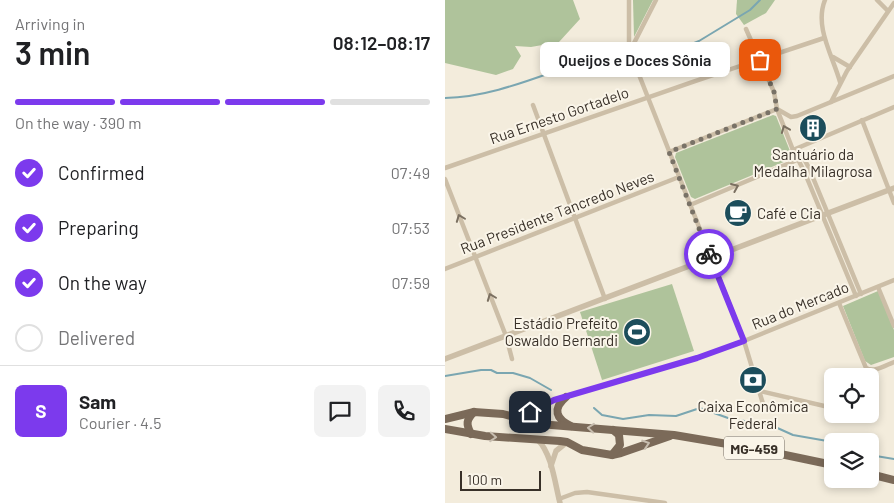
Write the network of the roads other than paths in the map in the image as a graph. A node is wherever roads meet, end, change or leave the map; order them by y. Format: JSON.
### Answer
{"nodes":[{"id":1,"x":629,"y":0,"type":"edge"},
{"id":2,"x":656,"y":0,"type":"edge"},
{"id":3,"x":825,"y":0,"type":"edge"},
{"id":4,"x":877,"y":0,"type":"edge"},
{"id":5,"x":894,"y":3,"type":"edge"},
{"id":6,"x":888,"y":11,"type":"junction"},
{"id":7,"x":746,"y":28,"type":"dead end"},
{"id":8,"x":824,"y":38,"type":"junction"},
{"id":9,"x":630,"y":50,"type":"junction"},
{"id":10,"x":832,"y":57,"type":"junction"},
{"id":11,"x":760,"y":60,"type":"junction"},
{"id":12,"x":851,"y":67,"type":"junction"},
{"id":13,"x":894,"y":76,"type":"edge"},
{"id":14,"x":840,"y":82,"type":"junction"},
{"id":15,"x":647,"y":98,"type":"junction"},
{"id":16,"x":831,"y":102,"type":"junction"},
{"id":17,"x":533,"y":104,"type":"dead end"},
{"id":18,"x":894,"y":107,"type":"edge"},
{"id":19,"x":777,"y":109,"type":"junction"},
{"id":20,"x":862,"y":120,"type":"junction"},
{"id":21,"x":543,"y":134,"type":"junction"},
{"id":22,"x":793,"y":150,"type":"junction"},
{"id":23,"x":669,"y":152,"type":"junction"},
{"id":24,"x":797,"y":160,"type":"junction"},
{"id":25,"x":445,"y":168,"type":"edge"},
{"id":26,"x":679,"y":178,"type":"junction"},
{"id":27,"x":445,"y":179,"type":"edge"},
{"id":28,"x":891,"y":189,"type":"edge"},
{"id":29,"x":894,"y":203,"type":"edge"},
{"id":30,"x":690,"y":205,"type":"junction"},
{"id":31,"x":825,"y":215,"type":"junction"},
{"id":32,"x":575,"y":218,"type":"junction"},
{"id":33,"x":476,"y":257,"type":"junction"},
{"id":34,"x":711,"y":258,"type":"junction"},
{"id":35,"x":445,"y":269,"type":"edge"},
{"id":36,"x":894,"y":280,"type":"edge"},
{"id":37,"x":878,"y":287,"type":"junction"},
{"id":38,"x":858,"y":295,"type":"junction"},
{"id":39,"x":605,"y":299,"type":"junction"},
{"id":40,"x":839,"y":303,"type":"junction"},
{"id":41,"x":894,"y":326,"type":"edge"},
{"id":42,"x":505,"y":336,"type":"junction"},
{"id":43,"x":744,"y":341,"type":"junction"},
{"id":44,"x":445,"y":359,"type":"edge"},
{"id":45,"x":512,"y":359,"type":"dead end"},
{"id":46,"x":894,"y":362,"type":"edge"},
{"id":47,"x":760,"y":391,"type":"junction"},
{"id":48,"x":565,"y":397,"type":"junction"},
{"id":49,"x":824,"y":406,"type":"edge"},
{"id":50,"x":764,"y":407,"type":"dead end"},
{"id":51,"x":474,"y":412,"type":"junction"},
{"id":52,"x":517,"y":417,"type":"junction"},
{"id":53,"x":445,"y":419,"type":"edge"},
{"id":54,"x":573,"y":426,"type":"junction"},
{"id":55,"x":445,"y":429,"type":"edge"},
{"id":56,"x":613,"y":430,"type":"junction"},
{"id":57,"x":471,"y":434,"type":"junction"},
{"id":58,"x":674,"y":435,"type":"junction"},
{"id":59,"x":538,"y":440,"type":"junction"},
{"id":60,"x":567,"y":442,"type":"junction"},
{"id":61,"x":612,"y":455,"type":"junction"},
{"id":62,"x":824,"y":463,"type":"edge"},
{"id":63,"x":551,"y":468,"type":"junction"},
{"id":64,"x":879,"y":476,"type":"edge"},
{"id":65,"x":894,"y":480,"type":"edge"},
{"id":66,"x":559,"y":501,"type":"edge"},
{"id":67,"x":665,"y":503,"type":"edge"}],
"edges":[{"from":1,"to":9,"type":"street"},
{"from":2,"to":9,"type":"street"},
{"from":3,"to":8,"type":"street"},
{"from":4,"to":6,"type":"street"},
{"from":5,"to":6,"type":"street"},
{"from":6,"to":12,"type":"street"},
{"from":7,"to":11,"type":"street"},
{"from":8,"to":10,"type":"street"},
{"from":8,"to":11,"type":"street","name":"Rua Ernesto Gortadelo"},
{"from":9,"to":15,"type":"street"},
{"from":10,"to":12,"type":"street"},
{"from":10,"to":14,"type":"street"},
{"from":11,"to":15,"type":"street","name":"Rua Ernesto Gortadelo"},
{"from":11,"to":19,"type":"street"},
{"from":12,"to":14,"type":"street"},
{"from":13,"to":16,"type":"street"},
{"from":14,"to":16,"type":"street"},
{"from":15,"to":21,"type":"street","name":"Rua Ernesto Gortadelo"},
{"from":15,"to":23,"type":"street"},
{"from":16,"to":19,"type":"street"},
{"from":17,"to":21,"type":"street"},
{"from":18,"to":20,"type":"street"},
{"from":22,"to":19,"type":"street","one_way":true},
{"from":19,"to":23,"type":"street"},
{"from":20,"to":22,"type":"street"},
{"from":20,"to":28,"type":"street"},
{"from":21,"to":25,"type":"street","name":"Rua Ernesto Gortadelo"},
{"from":21,"to":32,"type":"street"},
{"from":22,"to":24,"type":"street"},
{"from":22,"to":31,"type":"street"},
{"from":23,"to":26,"type":"street"},
{"from":30,"to":24,"type":"street","one_way":true},
{"from":24,"to":31,"type":"street"},
{"from":26,"to":30,"type":"street"},
{"from":26,"to":32,"type":"street","name":"Rua Presidente Tancredo Neves"},
{"from":33,"to":27,"type":"street","one_way":true},
{"from":28,"to":29,"type":"street"},
{"from":28,"to":31,"type":"street"},
{"from":30,"to":34,"type":"street"},
{"from":31,"to":34,"type":"street"},
{"from":31,"to":38,"type":"street"},
{"from":32,"to":33,"type":"street","name":"Rua Presidente Tancredo Neves"},
{"from":32,"to":39,"type":"street"},
{"from":33,"to":35,"type":"street","name":"Rua Presidente Tancredo Neves"},
{"from":42,"to":33,"type":"street","one_way":true},
{"from":34,"to":39,"type":"street"},
{"from":34,"to":43,"type":"street"},
{"from":36,"to":37,"type":"street","name":"Rua do Mercado"},
{"from":37,"to":38,"type":"street","name":"Rua do Mercado"},
{"from":37,"to":41,"type":"street"},
{"from":38,"to":40,"type":"street","name":"Rua do Mercado"},
{"from":39,"to":42,"type":"street"},
{"from":40,"to":43,"type":"street","name":"Rua do Mercado"},
{"from":40,"to":46,"type":"street"},
{"from":42,"to":44,"type":"street"},
{"from":42,"to":45,"type":"street"},
{"from":43,"to":47,"type":"street"},
{"from":43,"to":48,"type":"street","name":"Rua do Mercado"},
{"from":47,"to":49,"type":"street"},
{"from":47,"to":50,"type":"street"},
{"from":48,"to":52,"type":"street","name":"Rua do Mercado"},
{"from":48,"to":54,"type":"main road"},
{"from":51,"to":52,"type":"main road","number":"MG-459"},
{"from":51,"to":53,"type":"main road","number":"MG-459"},
{"from":51,"to":57,"type":"main road"},
{"from":52,"to":54,"type":"main road","number":"MG-459"},
{"from":56,"to":54,"type":"main road","number":"MG-459","one_way":true},
{"from":55,"to":57,"type":"main road","number":"MG-459"},
{"from":56,"to":58,"type":"main road","number":"MG-459"},
{"from":56,"to":61,"type":"main road"},
{"from":57,"to":59,"type":"main road","number":"MG-459","one_way":true},
{"from":61,"to":58,"type":"main road","number":"MG-459","one_way":true},
{"from":58,"to":62,"type":"main road","number":"MG-459"},
{"from":59,"to":60,"type":"main road","number":"MG-459"},
{"from":59,"to":63,"type":"street"},
{"from":60,"to":61,"type":"main road","number":"MG-459"},
{"from":60,"to":63,"type":"street"},
{"from":63,"to":66,"type":"street"},
{"from":64,"to":65,"type":"main road"},
{"from":66,"to":67,"type":"street"}]}
